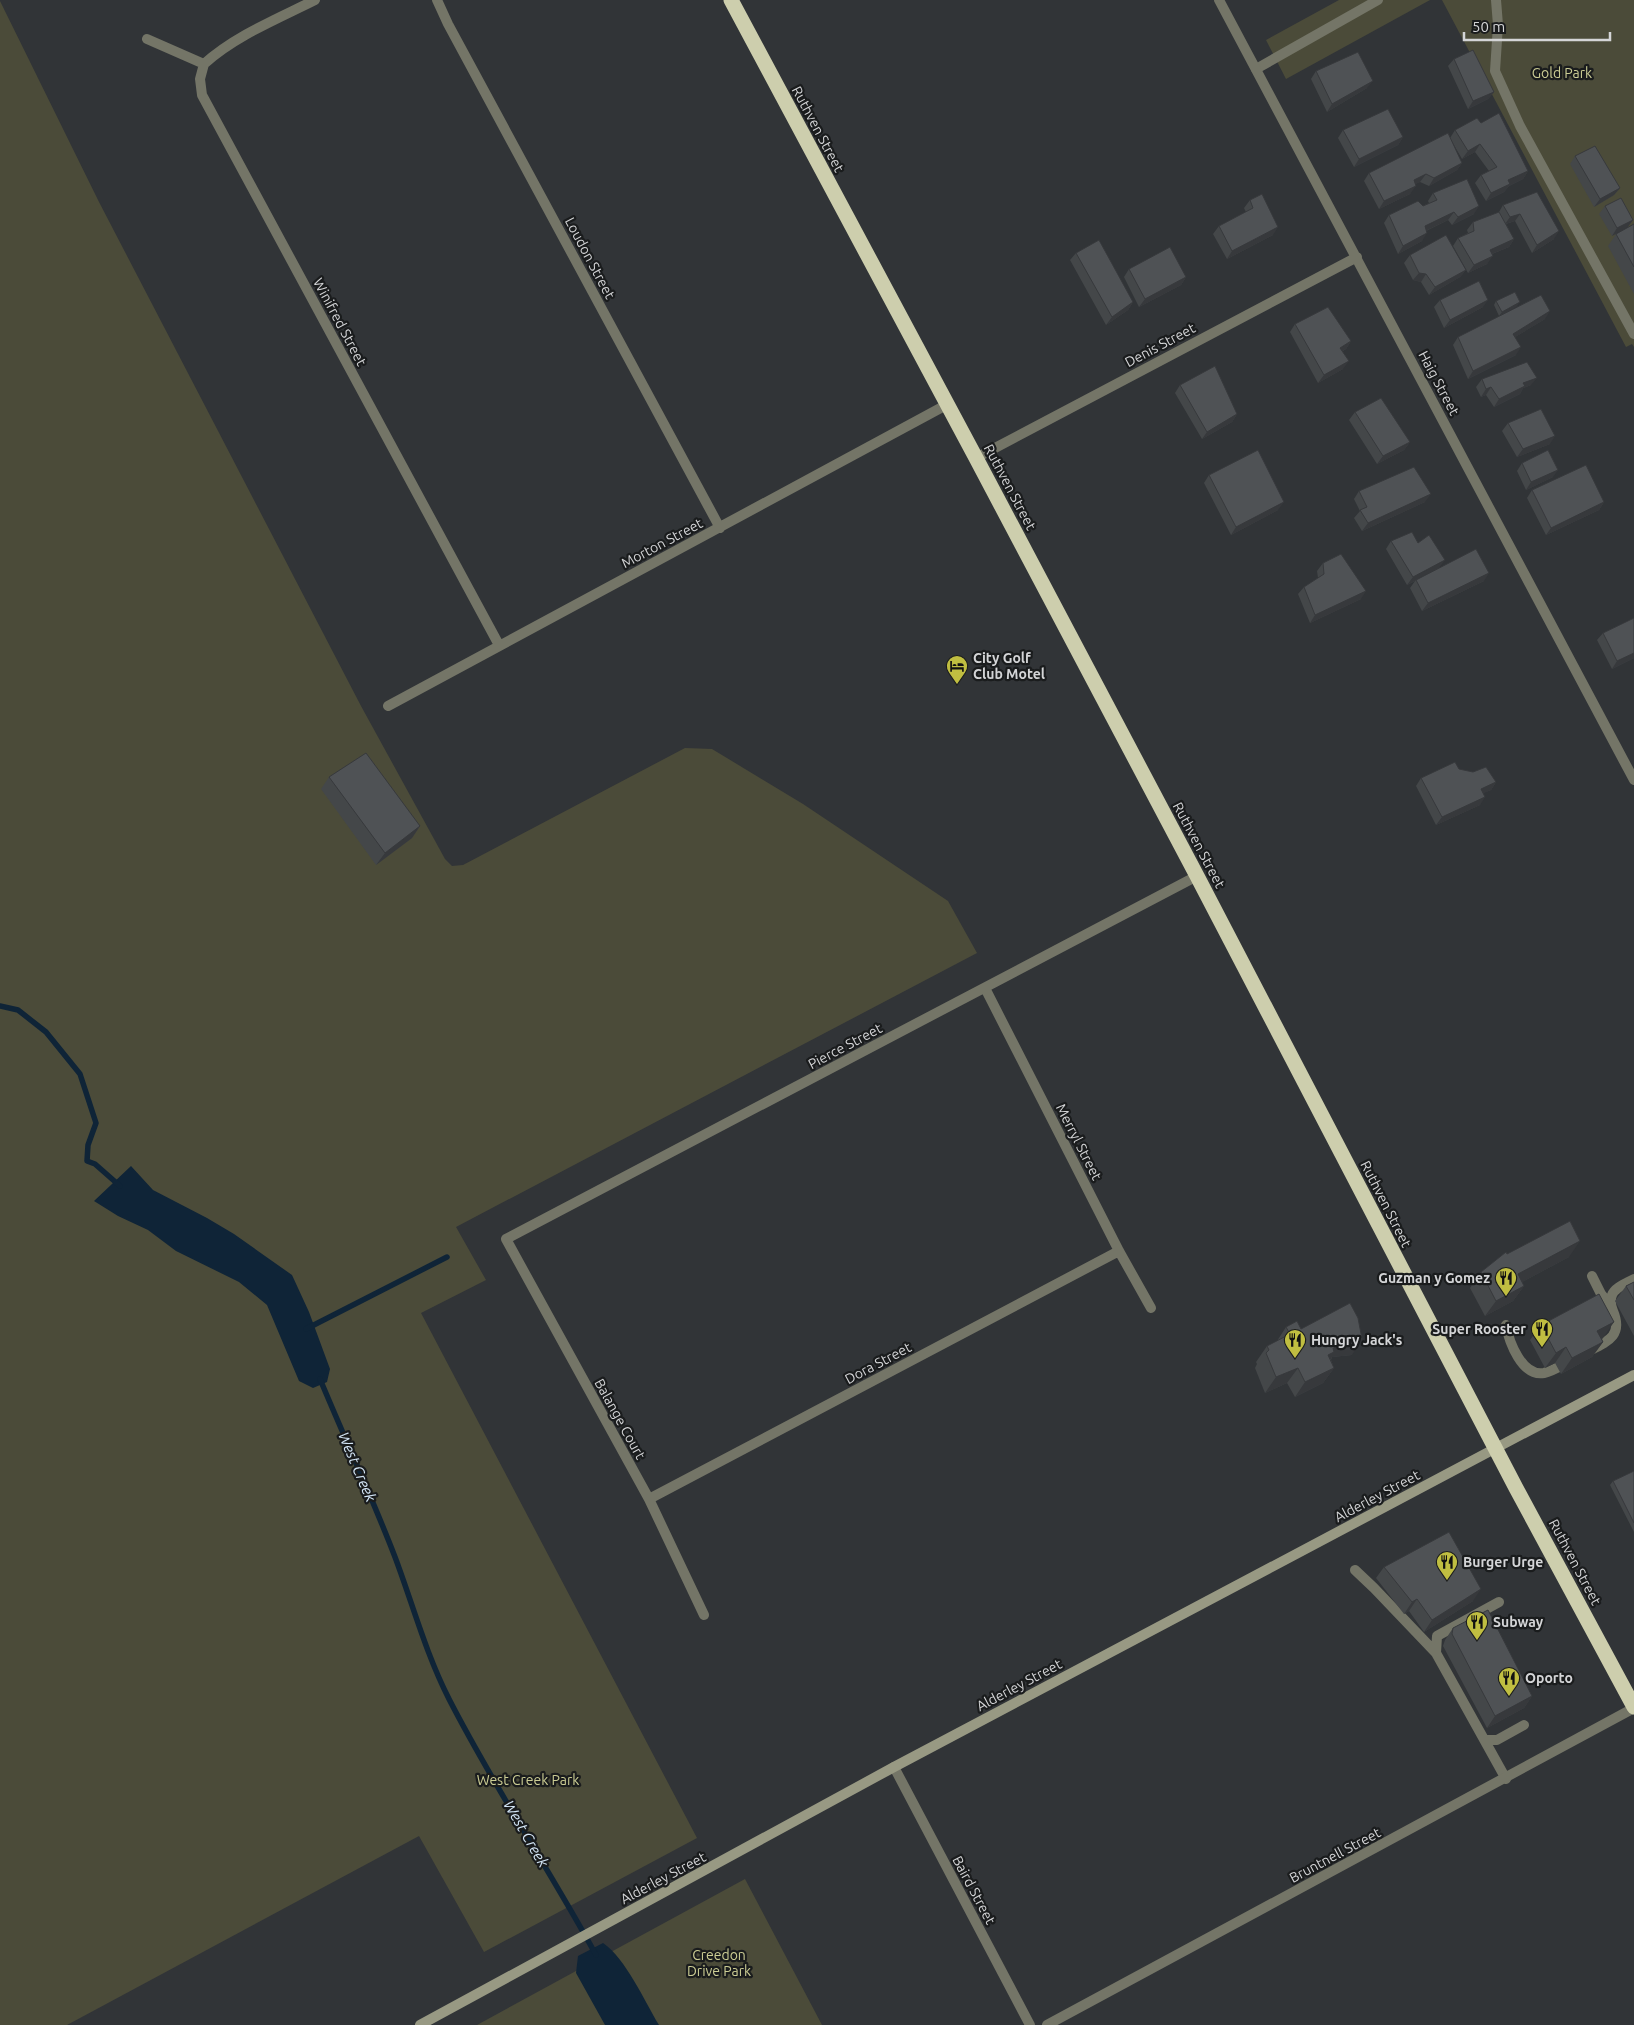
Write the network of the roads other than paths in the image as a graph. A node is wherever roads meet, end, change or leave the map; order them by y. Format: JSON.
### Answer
{"nodes":[{"id":1,"x":315,"y":0,"type":"edge"},
{"id":2,"x":437,"y":0,"type":"edge"},
{"id":3,"x":731,"y":0,"type":"edge"},
{"id":4,"x":1219,"y":0,"type":"edge"},
{"id":5,"x":1378,"y":0,"type":"edge"},
{"id":6,"x":1496,"y":0,"type":"edge"},
{"id":7,"x":148,"y":38,"type":"dead end"},
{"id":8,"x":204,"y":64,"type":"junction"},
{"id":9,"x":1256,"y":69,"type":"junction"},
{"id":10,"x":1357,"y":257,"type":"junction"},
{"id":11,"x":1634,"y":334,"type":"edge"},
{"id":12,"x":948,"y":404,"type":"junction"},
{"id":13,"x":976,"y":458,"type":"junction"},
{"id":14,"x":720,"y":528,"type":"junction"},
{"id":15,"x":499,"y":645,"type":"junction"},
{"id":16,"x":388,"y":706,"type":"dead end"},
{"id":17,"x":1634,"y":780,"type":"edge"},
{"id":18,"x":1198,"y":876,"type":"junction"},
{"id":19,"x":985,"y":988,"type":"junction"},
{"id":20,"x":506,"y":1239,"type":"joint"},
{"id":21,"x":1119,"y":1251,"type":"junction"},
{"id":22,"x":1592,"y":1276,"type":"dead end"},
{"id":23,"x":1634,"y":1279,"type":"edge"},
{"id":24,"x":1611,"y":1306,"type":"junction"},
{"id":25,"x":1151,"y":1308,"type":"dead end"},
{"id":26,"x":1506,"y":1325,"type":"dead end"},
{"id":27,"x":1634,"y":1375,"type":"edge"},
{"id":28,"x":1496,"y":1448,"type":"junction"},
{"id":29,"x":649,"y":1499,"type":"junction"},
{"id":30,"x":1355,"y":1570,"type":"dead end"},
{"id":31,"x":1499,"y":1602,"type":"dead end"},
{"id":32,"x":704,"y":1616,"type":"dead end"},
{"id":33,"x":1436,"y":1653,"type":"junction"},
{"id":34,"x":1634,"y":1708,"type":"edge"},
{"id":35,"x":1524,"y":1725,"type":"dead end"},
{"id":36,"x":1484,"y":1740,"type":"junction"},
{"id":37,"x":894,"y":1767,"type":"junction"},
{"id":38,"x":1506,"y":1779,"type":"junction"},
{"id":39,"x":420,"y":2025,"type":"edge"},
{"id":40,"x":1030,"y":2025,"type":"edge"},
{"id":41,"x":1047,"y":2025,"type":"edge"}],
"edges":[{"from":1,"to":8,"type":"street"},
{"from":2,"to":14,"type":"street","name":"Loudon Street"},
{"from":3,"to":12,"type":"highway","name":"Ruthven Street"},
{"from":4,"to":9,"type":"street","name":"Haig Street"},
{"from":5,"to":9,"type":"street"},
{"from":6,"to":11,"type":"street"},
{"from":7,"to":8,"type":"street"},
{"from":8,"to":15,"type":"street","name":"Winifred Street"},
{"from":9,"to":10,"type":"street","name":"Haig Street"},
{"from":10,"to":13,"type":"street","name":"Denis Street"},
{"from":10,"to":17,"type":"street","name":"Haig Street"},
{"from":12,"to":13,"type":"highway","name":"Ruthven Street"},
{"from":12,"to":14,"type":"street","name":"Morton Street"},
{"from":13,"to":18,"type":"highway","name":"Ruthven Street"},
{"from":14,"to":15,"type":"street","name":"Morton Street"},
{"from":15,"to":16,"type":"street","name":"Morton Street"},
{"from":18,"to":19,"type":"street","name":"Pierce Street"},
{"from":18,"to":28,"type":"highway","name":"Ruthven Street"},
{"from":19,"to":20,"type":"street","name":"Pierce Street"},
{"from":19,"to":21,"type":"street","name":"Merryl Street"},
{"from":20,"to":29,"type":"street","name":"Balange Court"},
{"from":21,"to":25,"type":"street","name":"Merryl Street"},
{"from":21,"to":29,"type":"street","name":"Dora Street"},
{"from":22,"to":24,"type":"street"},
{"from":23,"to":24,"type":"street"},
{"from":24,"to":26,"type":"street"},
{"from":27,"to":28,"type":"street","name":"Alderley Street"},
{"from":28,"to":34,"type":"highway","name":"Ruthven Street"},
{"from":28,"to":37,"type":"street","name":"Alderley Street"},
{"from":29,"to":32,"type":"street","name":"Balange Court"},
{"from":30,"to":33,"type":"street"},
{"from":31,"to":33,"type":"street"},
{"from":33,"to":36,"type":"street"},
{"from":34,"to":38,"type":"street","name":"Bruntnell Street"},
{"from":35,"to":36,"type":"street"},
{"from":36,"to":38,"type":"street"},
{"from":37,"to":39,"type":"street","name":"Alderley Street"},
{"from":37,"to":40,"type":"street","name":"Baird Street"},
{"from":38,"to":41,"type":"street","name":"Bruntnell Street"}]}
